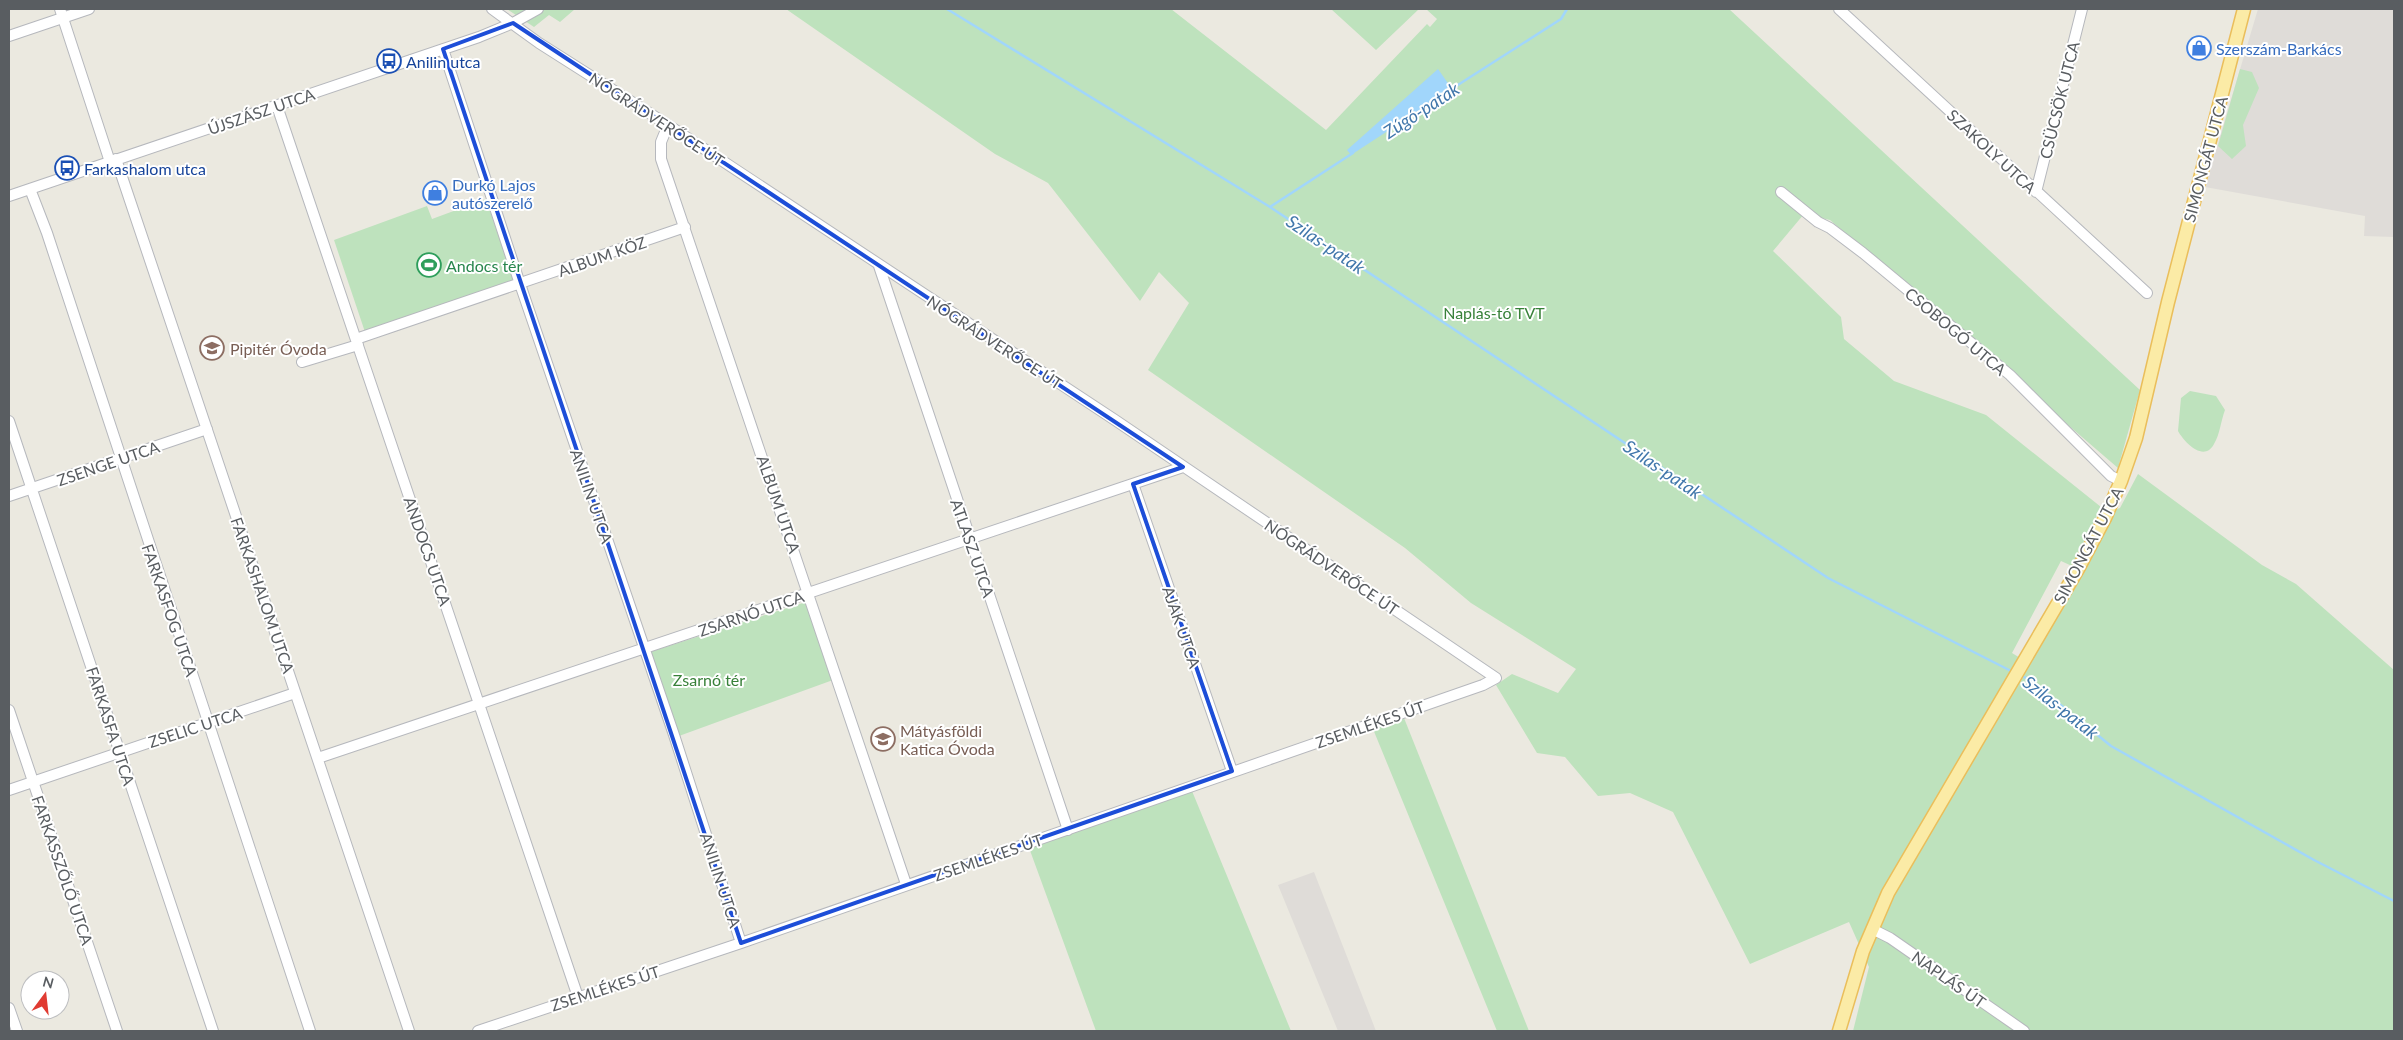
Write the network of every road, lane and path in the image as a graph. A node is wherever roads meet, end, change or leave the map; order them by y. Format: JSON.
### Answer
{"nodes":[{"id":1,"x":89,"y":9,"type":"edge"},
{"id":2,"x":492,"y":9,"type":"edge"},
{"id":3,"x":538,"y":9,"type":"edge"},
{"id":4,"x":1839,"y":9,"type":"edge"},
{"id":5,"x":2082,"y":9,"type":"edge"},
{"id":6,"x":2244,"y":9,"type":"edge"},
{"id":7,"x":61,"y":13,"type":"edge"},
{"id":8,"x":512,"y":23,"type":"junction"},
{"id":9,"x":9,"y":36,"type":"edge"},
{"id":10,"x":443,"y":49,"type":"junction"},
{"id":11,"x":277,"y":106,"type":"junction"},
{"id":12,"x":668,"y":125,"type":"junction"},
{"id":13,"x":113,"y":160,"type":"junction"},
{"id":14,"x":30,"y":189,"type":"junction"},
{"id":15,"x":1781,"y":192,"type":"dead end"},
{"id":16,"x":2036,"y":192,"type":"junction"},
{"id":17,"x":9,"y":196,"type":"edge"},
{"id":18,"x":685,"y":227,"type":"junction"},
{"id":19,"x":879,"y":266,"type":"junction"},
{"id":20,"x":520,"y":284,"type":"junction"},
{"id":21,"x":2146,"y":293,"type":"dead end"},
{"id":22,"x":357,"y":342,"type":"junction"},
{"id":23,"x":302,"y":362,"type":"dead end"},
{"id":24,"x":9,"y":421,"type":"edge"},
{"id":25,"x":207,"y":429,"type":"junction"},
{"id":26,"x":119,"y":459,"type":"junction"},
{"id":27,"x":1182,"y":467,"type":"junction"},
{"id":28,"x":2121,"y":482,"type":"junction"},
{"id":29,"x":1133,"y":484,"type":"junction"},
{"id":30,"x":32,"y":488,"type":"junction"},
{"id":31,"x":9,"y":496,"type":"edge"},
{"id":32,"x":970,"y":539,"type":"junction"},
{"id":33,"x":809,"y":593,"type":"junction"},
{"id":34,"x":643,"y":649,"type":"junction"},
{"id":35,"x":1496,"y":678,"type":"joint"},
{"id":36,"x":296,"y":693,"type":"junction"},
{"id":37,"x":479,"y":704,"type":"junction"},
{"id":38,"x":9,"y":710,"type":"edge"},
{"id":39,"x":208,"y":723,"type":"junction"},
{"id":40,"x":120,"y":752,"type":"junction"},
{"id":41,"x":318,"y":758,"type":"junction"},
{"id":42,"x":1232,"y":771,"type":"junction"},
{"id":43,"x":33,"y":782,"type":"junction"},
{"id":44,"x":9,"y":790,"type":"edge"},
{"id":45,"x":1068,"y":830,"type":"junction"},
{"id":46,"x":906,"y":884,"type":"junction"},
{"id":47,"x":1872,"y":929,"type":"junction"},
{"id":48,"x":741,"y":943,"type":"junction"},
{"id":49,"x":578,"y":997,"type":"junction"},
{"id":50,"x":9,"y":1008,"type":"edge"},
{"id":51,"x":17,"y":1031,"type":"edge"},
{"id":52,"x":117,"y":1031,"type":"edge"},
{"id":53,"x":213,"y":1031,"type":"edge"},
{"id":54,"x":310,"y":1031,"type":"edge"},
{"id":55,"x":409,"y":1031,"type":"edge"},
{"id":56,"x":478,"y":1031,"type":"edge"},
{"id":57,"x":1839,"y":1031,"type":"edge"},
{"id":58,"x":2024,"y":1031,"type":"edge"}],
"edges":[{"from":1,"to":7,"type":"street"},
{"from":2,"to":8,"type":"street","name":"NÓGRÁDVERŐCE ÚT"},
{"from":3,"to":8,"type":"street","name":"ÚJSZÁSZ UTCA"},
{"from":4,"to":16,"type":"street","name":"SZAKOLY UTCA"},
{"from":5,"to":16,"type":"street","name":"CSÜCSÖK UTCA"},
{"from":6,"to":28,"type":"main road","name":"SIMONGÁT UTCA"},
{"from":7,"to":9,"type":"street"},
{"from":7,"to":13,"type":"street","name":"FARKASHALOM UTCA"},
{"from":8,"to":10,"type":"street","name":"ÚJSZÁSZ UTCA"},
{"from":8,"to":12,"type":"street","name":"NÓGRÁDVERŐCE ÚT"},
{"from":10,"to":11,"type":"street","name":"ÚJSZÁSZ UTCA"},
{"from":10,"to":20,"type":"street","name":"ANILIN UTCA"},
{"from":11,"to":13,"type":"street","name":"ÚJSZÁSZ UTCA"},
{"from":11,"to":22,"type":"street","name":"ANDOCS UTCA"},
{"from":12,"to":18,"type":"street","name":"ALBUM UTCA"},
{"from":12,"to":19,"type":"street","name":"NÓGRÁDVERŐCE ÚT"},
{"from":13,"to":14,"type":"street","name":"ÚJSZÁSZ UTCA"},
{"from":13,"to":25,"type":"street","name":"FARKASHALOM UTCA"},
{"from":14,"to":17,"type":"street","name":"ÚJSZÁSZ UTCA"},
{"from":14,"to":26,"type":"street","name":"FARKASFOG UTCA"},
{"from":15,"to":28,"type":"street","name":"CSOBOGÓ UTCA"},
{"from":16,"to":21,"type":"street","name":"SZAKOLY UTCA"},
{"from":18,"to":20,"type":"street","name":"ALBUM KÖZ"},
{"from":18,"to":33,"type":"street","name":"ALBUM UTCA"},
{"from":19,"to":27,"type":"street","name":"NÓGRÁDVERŐCE ÚT"},
{"from":19,"to":32,"type":"street","name":"ATLASZ UTCA"},
{"from":20,"to":22,"type":"street"},
{"from":20,"to":34,"type":"street","name":"ANILIN UTCA"},
{"from":22,"to":23,"type":"street"},
{"from":22,"to":37,"type":"street","name":"ANDOCS UTCA"},
{"from":24,"to":30,"type":"street","name":"FARKASFA UTCA"},
{"from":25,"to":26,"type":"street","name":"ZSENGE UTCA"},
{"from":25,"to":36,"type":"street","name":"FARKASHALOM UTCA"},
{"from":26,"to":30,"type":"street","name":"ZSENGE UTCA"},
{"from":26,"to":39,"type":"street","name":"FARKASFOG UTCA"},
{"from":27,"to":29,"type":"street","name":"ZSARNÓ UTCA"},
{"from":27,"to":35,"type":"street","name":"NÓGRÁDVERŐCE ÚT"},
{"from":28,"to":47,"type":"main road","name":"SIMONGÁT UTCA"},
{"from":29,"to":32,"type":"street","name":"ZSARNÓ UTCA"},
{"from":29,"to":42,"type":"street","name":"AJAK UTCA"},
{"from":30,"to":31,"type":"street","name":"ZSENGE UTCA"},
{"from":30,"to":40,"type":"street","name":"FARKASFA UTCA"},
{"from":32,"to":33,"type":"street","name":"ZSARNÓ UTCA"},
{"from":32,"to":45,"type":"street","name":"ATLASZ UTCA"},
{"from":33,"to":34,"type":"street","name":"ZSARNÓ UTCA"},
{"from":33,"to":46,"type":"street","name":"ALBUM UTCA"},
{"from":34,"to":37,"type":"street","name":"ZSARNÓ UTCA"},
{"from":34,"to":48,"type":"street","name":"ANILIN UTCA"},
{"from":35,"to":42,"type":"street","name":"ZSEMLÉKES ÚT"},
{"from":36,"to":39,"type":"street","name":"ZSELIC UTCA"},
{"from":36,"to":41,"type":"street","name":"FARKASHALOM UTCA"},
{"from":37,"to":41,"type":"street","name":"ZSARNÓ UTCA"},
{"from":37,"to":49,"type":"street","name":"ANDOCS UTCA"},
{"from":38,"to":43,"type":"street","name":"FARKASSZŐLŐ UTCA"},
{"from":39,"to":40,"type":"street","name":"ZSELIC UTCA"},
{"from":39,"to":54,"type":"street","name":"FARKASFOG UTCA"},
{"from":40,"to":43,"type":"street","name":"ZSELIC UTCA"},
{"from":40,"to":53,"type":"street","name":"FARKASFA UTCA"},
{"from":41,"to":55,"type":"street","name":"FARKASHALOM UTCA"},
{"from":42,"to":45,"type":"street","name":"ZSEMLÉKES ÚT"},
{"from":43,"to":44,"type":"street","name":"ZSELIC UTCA"},
{"from":43,"to":52,"type":"street","name":"FARKASSZŐLŐ UTCA"},
{"from":45,"to":46,"type":"street","name":"ZSEMLÉKES ÚT"},
{"from":46,"to":48,"type":"street","name":"ZSEMLÉKES ÚT"},
{"from":47,"to":57,"type":"main road","name":"SIMONGÁT UTCA"},
{"from":47,"to":58,"type":"street","name":"NAPLÁS ÚT"},
{"from":48,"to":49,"type":"street","name":"ZSEMLÉKES ÚT"},
{"from":49,"to":56,"type":"street","name":"ZSEMLÉKES ÚT"},
{"from":50,"to":51,"type":"street"}]}
